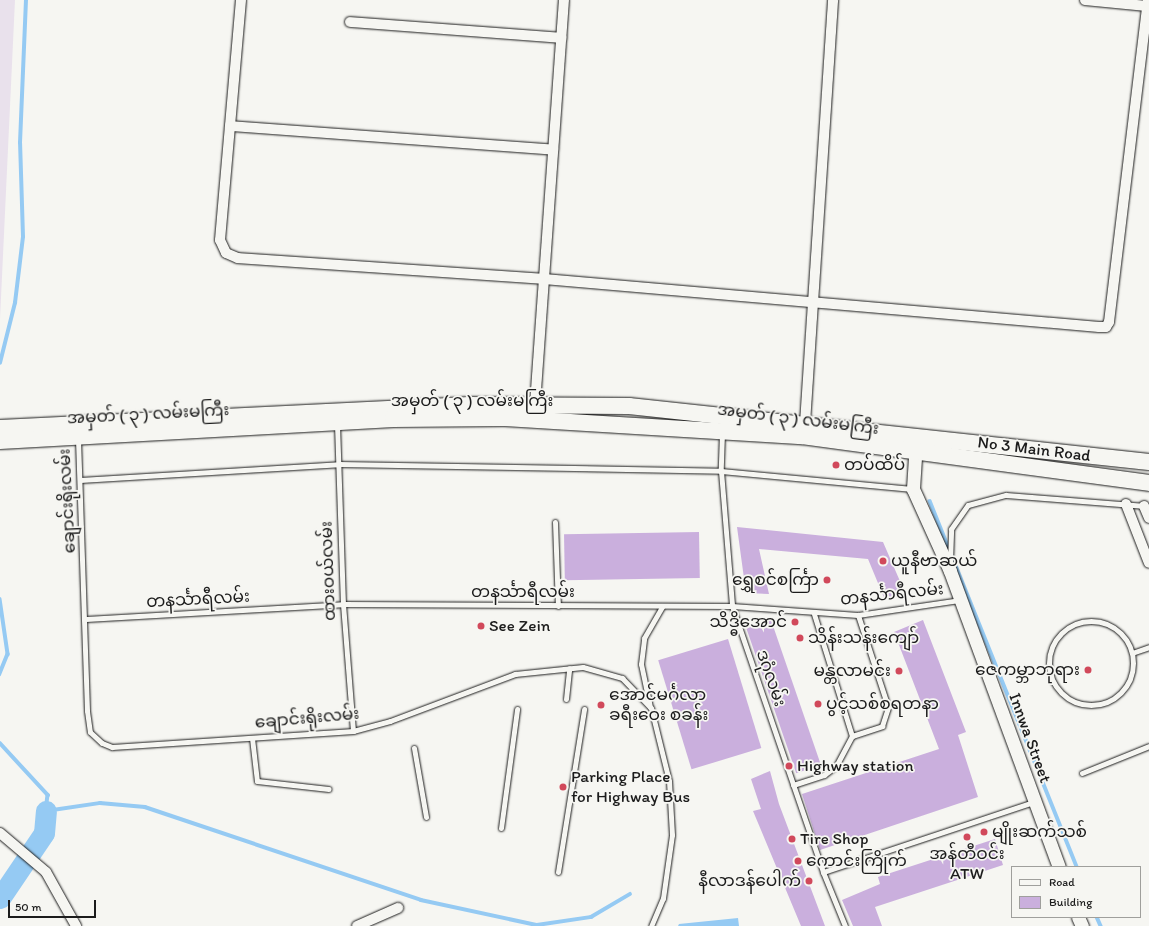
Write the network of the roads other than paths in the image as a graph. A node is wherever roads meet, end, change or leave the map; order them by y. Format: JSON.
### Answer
{"nodes":[{"id":1,"x":241,"y":0,"type":"edge"},
{"id":2,"x":564,"y":0,"type":"edge"},
{"id":3,"x":833,"y":0,"type":"edge"},
{"id":4,"x":1085,"y":0,"type":"edge"},
{"id":5,"x":1148,"y":3,"type":"edge"},
{"id":6,"x":350,"y":22,"type":"dead end"},
{"id":7,"x":561,"y":38,"type":"junction"},
{"id":8,"x":230,"y":126,"type":"junction"},
{"id":9,"x":553,"y":150,"type":"junction"},
{"id":10,"x":544,"y":279,"type":"junction"},
{"id":11,"x":814,"y":305,"type":"junction"},
{"id":12,"x":535,"y":412,"type":"junction"},
{"id":13,"x":337,"y":416,"type":"junction"},
{"id":14,"x":0,"y":428,"type":"edge"},
{"id":15,"x":722,"y":428,"type":"junction"},
{"id":16,"x":803,"y":429,"type":"junction"},
{"id":17,"x":78,"y":431,"type":"junction"},
{"id":18,"x":28,"y":433,"type":"junction"},
{"id":19,"x":916,"y":437,"type":"junction"},
{"id":20,"x":0,"y":441,"type":"edge"},
{"id":21,"x":914,"y":453,"type":"junction"},
{"id":22,"x":1149,"y":462,"type":"edge"},
{"id":23,"x":339,"y":464,"type":"junction"},
{"id":24,"x":721,"y":471,"type":"junction"},
{"id":25,"x":80,"y":480,"type":"junction"},
{"id":26,"x":1149,"y":482,"type":"edge"},
{"id":27,"x":913,"y":489,"type":"junction"},
{"id":28,"x":1126,"y":504,"type":"junction"},
{"id":29,"x":1147,"y":506,"type":"edge"},
{"id":30,"x":1149,"y":518,"type":"edge"},
{"id":31,"x":556,"y":522,"type":"dead end"},
{"id":32,"x":1148,"y":557,"type":"edge"},
{"id":33,"x":950,"y":571,"type":"junction"},
{"id":34,"x":959,"y":600,"type":"junction"},
{"id":35,"x":343,"y":604,"type":"junction"},
{"id":36,"x":558,"y":606,"type":"junction"},
{"id":37,"x":732,"y":606,"type":"junction"},
{"id":38,"x":662,"y":607,"type":"junction"},
{"id":39,"x":814,"y":614,"type":"junction"},
{"id":40,"x":858,"y":615,"type":"junction"},
{"id":41,"x":86,"y":619,"type":"junction"},
{"id":42,"x":1149,"y":647,"type":"edge"},
{"id":43,"x":1132,"y":653,"type":"junction"},
{"id":44,"x":569,"y":668,"type":"junction"},
{"id":45,"x":566,"y":699,"type":"dead end"},
{"id":46,"x":651,"y":708,"type":"junction"},
{"id":47,"x":517,"y":709,"type":"dead end"},
{"id":48,"x":584,"y":709,"type":"dead end"},
{"id":49,"x":353,"y":731,"type":"junction"},
{"id":50,"x":852,"y":736,"type":"junction"},
{"id":51,"x":252,"y":738,"type":"junction"},
{"id":52,"x":1149,"y":746,"type":"edge"},
{"id":53,"x":414,"y":748,"type":"dead end"},
{"id":54,"x":1082,"y":773,"type":"dead end"},
{"id":55,"x":793,"y":785,"type":"junction"},
{"id":56,"x":329,"y":788,"type":"dead end"},
{"id":57,"x":1034,"y":802,"type":"junction"},
{"id":58,"x":426,"y":816,"type":"dead end"},
{"id":59,"x":501,"y":828,"type":"dead end"},
{"id":60,"x":0,"y":833,"type":"edge"},
{"id":61,"x":1059,"y":866,"type":"edge"},
{"id":62,"x":558,"y":872,"type":"dead end"},
{"id":63,"x":822,"y":872,"type":"junction"},
{"id":64,"x":398,"y":908,"type":"dead end"},
{"id":65,"x":76,"y":926,"type":"edge"},
{"id":66,"x":356,"y":926,"type":"edge"},
{"id":67,"x":651,"y":926,"type":"edge"},
{"id":68,"x":845,"y":926,"type":"edge"}],
"edges":[{"from":1,"to":8,"type":"street"},
{"from":2,"to":7,"type":"street"},
{"from":3,"to":11,"type":"street"},
{"from":4,"to":5,"type":"street"},
{"from":5,"to":11,"type":"street"},
{"from":6,"to":7,"type":"street"},
{"from":7,"to":9,"type":"street"},
{"from":8,"to":9,"type":"street"},
{"from":8,"to":10,"type":"street"},
{"from":9,"to":10,"type":"street"},
{"from":10,"to":11,"type":"street"},
{"from":10,"to":12,"type":"street"},
{"from":11,"to":16,"type":"street"},
{"from":12,"to":13,"type":"main road","name":"အမှတ် ( ၃ ) လမ်းမကြီး"},
{"from":12,"to":15,"type":"main road","name":"အမှတ် ( ၃ ) လမ်းမကြီး"},
{"from":12,"to":16,"type":"main road"},
{"from":13,"to":17,"type":"main road","name":"အမှတ် ( ၃ ) လမ်းမကြီး"},
{"from":13,"to":23,"type":"lane","name":"ထားဝယ်လမ်း"},
{"from":14,"to":18,"type":"main road"},
{"from":15,"to":16,"type":"main road","name":"အမှတ် ( ၃ ) လမ်းမကြီး"},
{"from":15,"to":24,"type":"lane","name":"ဒဂုံလမ်း"},
{"from":16,"to":19,"type":"main road"},
{"from":16,"to":21,"type":"main road","name":"အမှတ် ( ၃ ) လမ်းမကြီး"},
{"from":17,"to":18,"type":"main road","name":"အမှတ် ( ၃ ) လမ်းမကြီး"},
{"from":17,"to":25,"type":"lane","name":"ချောင်းရိုးလမ်း"},
{"from":18,"to":20,"type":"main road"},
{"from":19,"to":21,"type":"street"},
{"from":19,"to":22,"type":"main road"},
{"from":21,"to":26,"type":"main road","name":"No 3 Main Road"},
{"from":21,"to":27,"type":"street"},
{"from":23,"to":24,"type":"lane"},
{"from":23,"to":25,"type":"lane"},
{"from":23,"to":35,"type":"lane","name":"ထားဝယ်လမ်း"},
{"from":24,"to":27,"type":"lane"},
{"from":24,"to":37,"type":"lane","name":"ဒဂုံလမ်း"},
{"from":25,"to":41,"type":"lane","name":"ချောင်းရိုးလမ်း"},
{"from":27,"to":33,"type":"street","name":"Innwa Street"},
{"from":28,"to":29,"type":"lane"},
{"from":28,"to":32,"type":"street"},
{"from":28,"to":33,"type":"lane"},
{"from":29,"to":30,"type":"street"},
{"from":31,"to":36,"type":"lane"},
{"from":33,"to":34,"type":"street","name":"Innwa Street"},
{"from":34,"to":40,"type":"lane","name":"တနင်္သာရီလမ်း"},
{"from":34,"to":57,"type":"street","name":"Innwa Street"},
{"from":35,"to":36,"type":"lane","name":"တနင်္သာရီလမ်း"},
{"from":35,"to":41,"type":"lane","name":"တနင်္သာရီလမ်း"},
{"from":35,"to":49,"type":"lane","name":"ထားဝယ်လမ်း"},
{"from":36,"to":38,"type":"lane","name":"တနင်္သာရီလမ်း"},
{"from":37,"to":38,"type":"lane","name":"တနင်္သာရီလမ်း"},
{"from":37,"to":39,"type":"lane","name":"တနင်္သာရီလမ်း"},
{"from":37,"to":55,"type":"lane","name":"ဒဂုံလမ်း"},
{"from":38,"to":46,"type":"lane"},
{"from":39,"to":40,"type":"lane","name":"တနင်္သာရီလမ်း"},
{"from":39,"to":50,"type":"lane"},
{"from":40,"to":50,"type":"lane"},
{"from":41,"to":51,"type":"lane","name":"ချောင်းရိုးလမ်း"},
{"from":42,"to":43,"type":"lane"},
{"from":43,"to":43,"type":"lane"},
{"from":44,"to":45,"type":"lane"},
{"from":44,"to":46,"type":"lane","name":"ချောင်းရိုးလမ်း"},
{"from":44,"to":49,"type":"lane","name":"ချောင်းရိုးလမ်း"},
{"from":46,"to":67,"type":"lane"},
{"from":47,"to":59,"type":"lane"},
{"from":48,"to":62,"type":"lane"},
{"from":49,"to":51,"type":"lane","name":"ချောင်းရိုးလမ်း"},
{"from":50,"to":55,"type":"lane"},
{"from":51,"to":56,"type":"lane"},
{"from":52,"to":54,"type":"lane"},
{"from":53,"to":58,"type":"lane"},
{"from":55,"to":63,"type":"lane","name":"ဒဂုံလမ်း"},
{"from":57,"to":61,"type":"street","name":"Innwa Street"},
{"from":57,"to":63,"type":"lane"},
{"from":60,"to":65,"type":"street"},
{"from":63,"to":68,"type":"lane","name":"ဒဂုံလမ်း"},
{"from":64,"to":66,"type":"street"}]}
